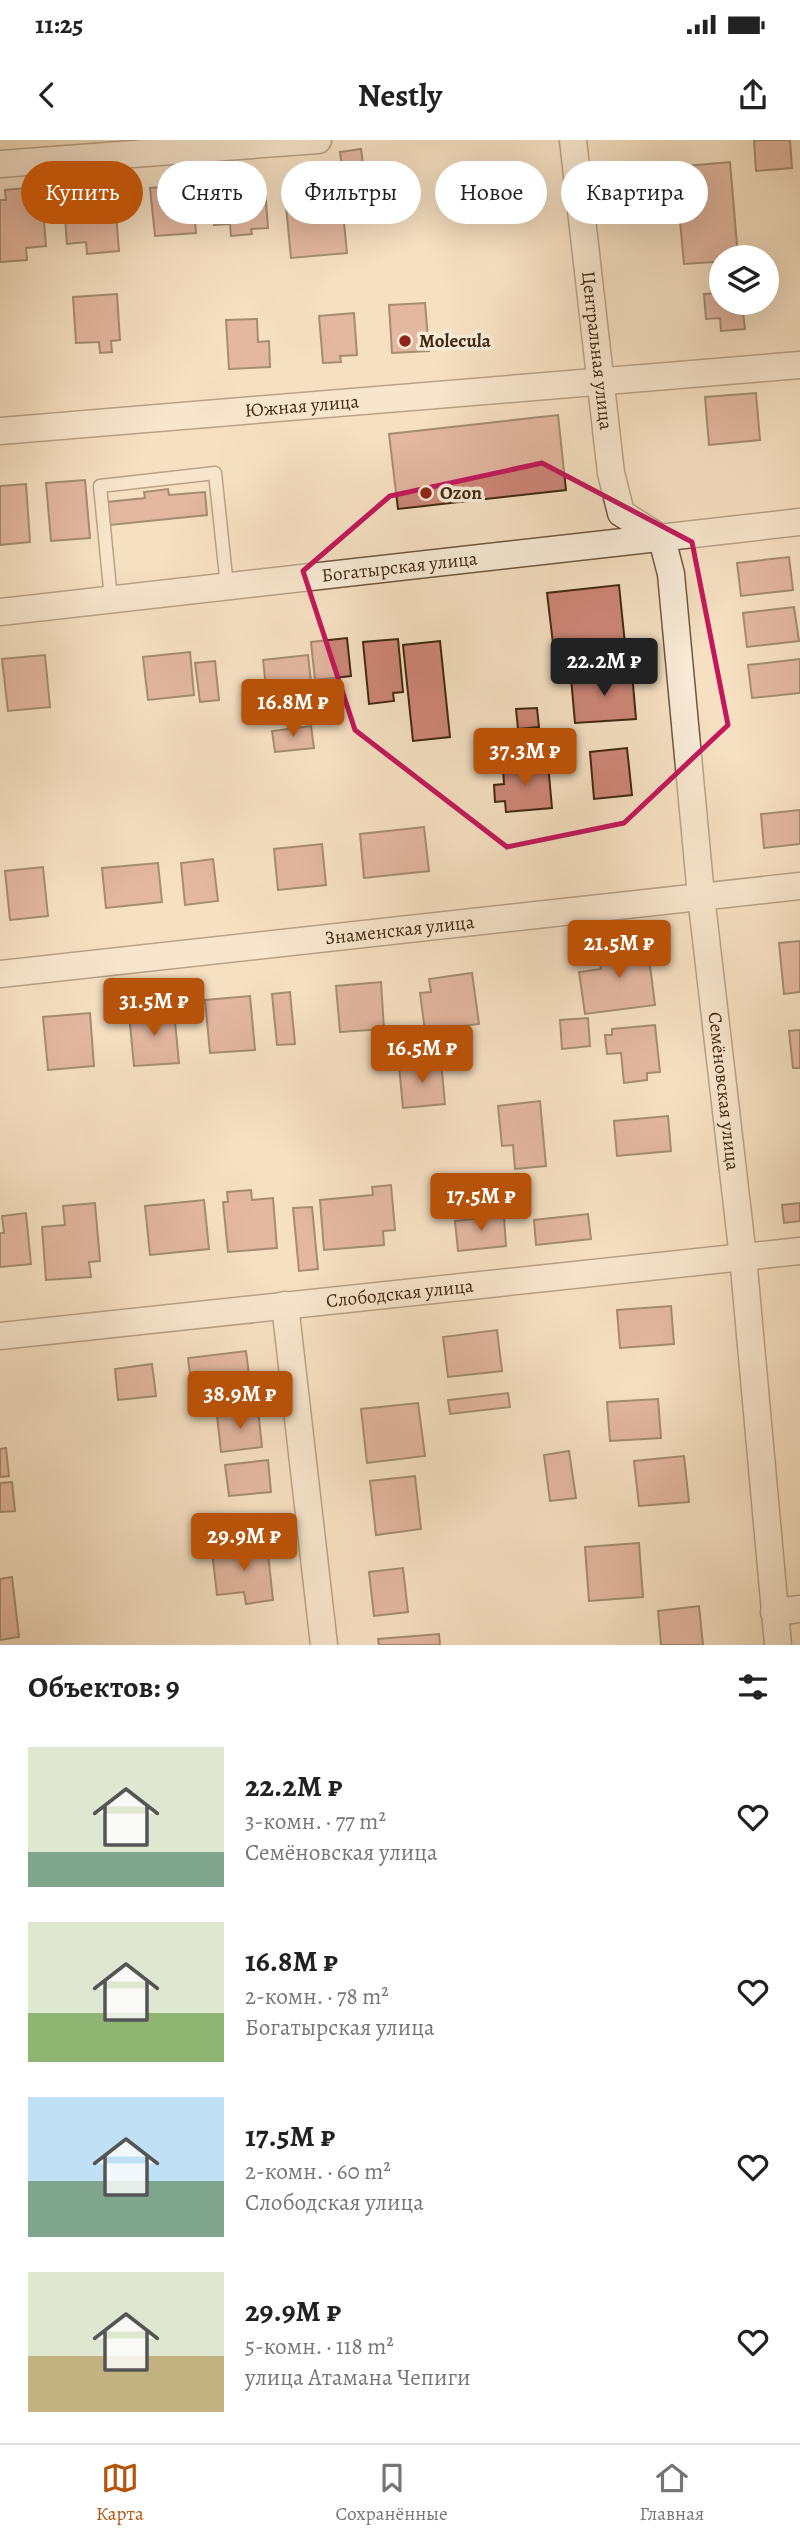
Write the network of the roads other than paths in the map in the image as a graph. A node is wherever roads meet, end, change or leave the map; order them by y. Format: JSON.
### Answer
{"nodes":[{"id":1,"x":318,"y":140,"type":"edge"},
{"id":2,"x":573,"y":140,"type":"edge"},
{"id":3,"x":0,"y":164,"type":"edge"},
{"id":4,"x":800,"y":365,"type":"edge"},
{"id":5,"x":602,"y":380,"type":"junction"},
{"id":6,"x":0,"y":431,"type":"edge"},
{"id":7,"x":800,"y":522,"type":"edge"},
{"id":8,"x":662,"y":539,"type":"junction"},
{"id":9,"x":227,"y":586,"type":"junction"},
{"id":10,"x":111,"y":599,"type":"junction"},
{"id":11,"x":0,"y":612,"type":"edge"},
{"id":12,"x":800,"y":886,"type":"edge"},
{"id":13,"x":701,"y":896,"type":"junction"},
{"id":14,"x":0,"y":974,"type":"edge"},
{"id":15,"x":800,"y":1251,"type":"edge"},
{"id":16,"x":743,"y":1257,"type":"junction"},
{"id":17,"x":285,"y":1305,"type":"junction"},
{"id":18,"x":0,"y":1336,"type":"edge"},
{"id":19,"x":787,"y":1610,"type":"edge"},
{"id":20,"x":324,"y":1645,"type":"edge"},
{"id":21,"x":778,"y":1645,"type":"edge"}],
"edges":[{"from":1,"to":3,"type":"street"},
{"from":2,"to":5,"type":"street","name":"Центральная улица"},
{"from":4,"to":5,"type":"street","name":"Южная улица"},
{"from":5,"to":6,"type":"street","name":"Южная улица"},
{"from":5,"to":8,"type":"street","name":"Центральная улица"},
{"from":7,"to":8,"type":"street","name":"Богатырская улица"},
{"from":8,"to":9,"type":"street","name":"Богатырская улица"},
{"from":8,"to":13,"type":"street","name":"Семёновская улица"},
{"from":9,"to":10,"type":"street","name":"Богатырская улица"},
{"from":9,"to":10,"type":"lane"},
{"from":10,"to":11,"type":"street","name":"Богатырская улица"},
{"from":12,"to":13,"type":"street","name":"Знаменская улица"},
{"from":13,"to":14,"type":"street","name":"Знаменская улица"},
{"from":13,"to":16,"type":"street","name":"Семёновская улица"},
{"from":15,"to":16,"type":"street","name":"Слободская улица"},
{"from":16,"to":17,"type":"street","name":"Слободская улица"},
{"from":16,"to":19,"type":"street","name":"Семёновская улица"},
{"from":17,"to":18,"type":"street","name":"Слободская улица"},
{"from":17,"to":20,"type":"street"},
{"from":19,"to":21,"type":"street","name":"Семёновская улица"}]}
